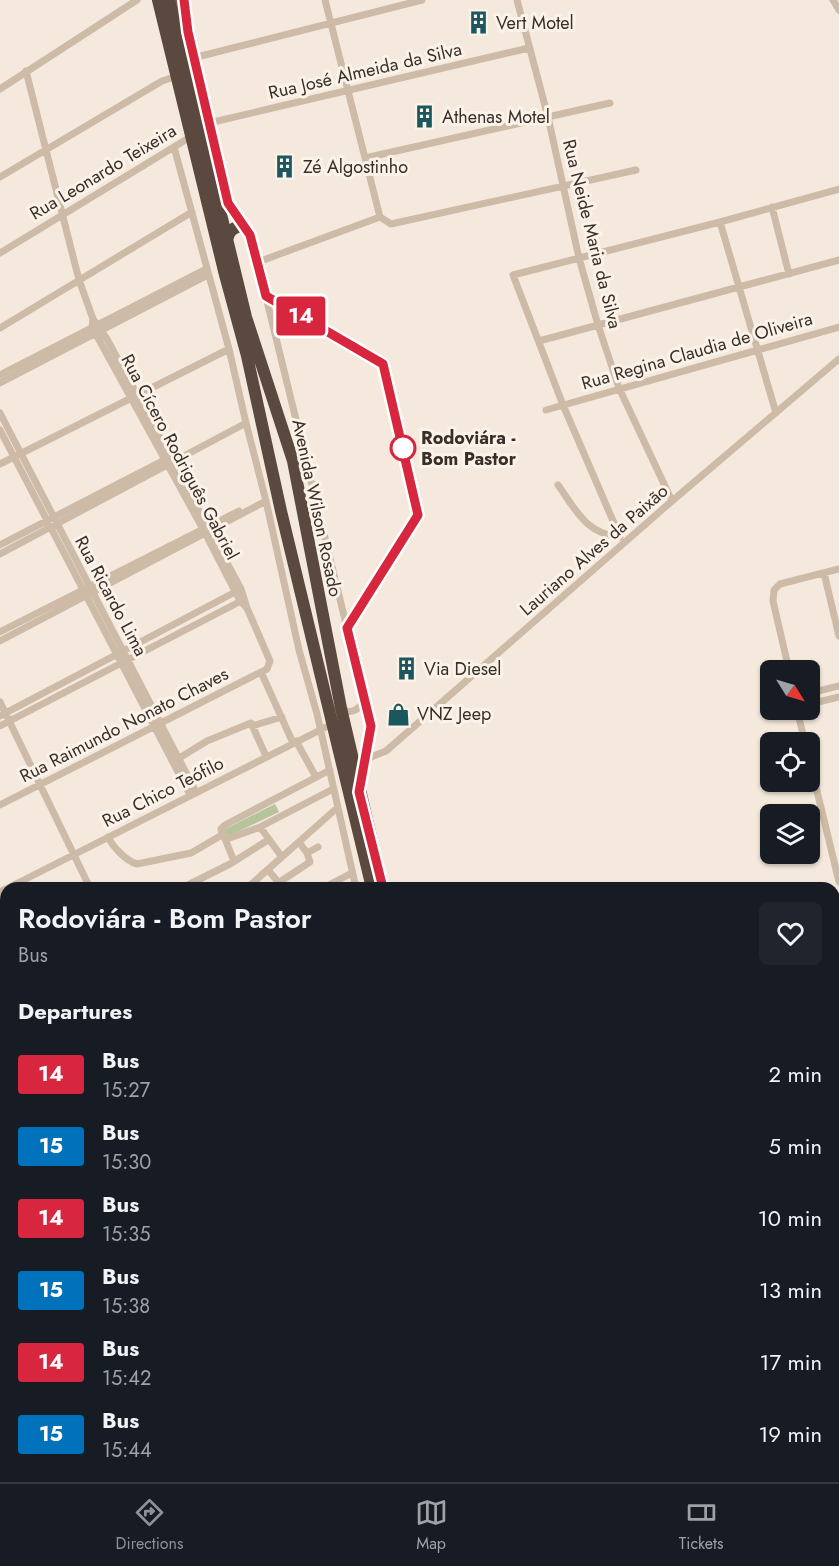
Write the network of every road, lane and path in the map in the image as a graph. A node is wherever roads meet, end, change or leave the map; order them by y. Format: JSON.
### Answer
{"nodes":[{"id":1,"x":137,"y":0,"type":"edge"},
{"id":2,"x":158,"y":0,"type":"edge"},
{"id":3,"x":169,"y":0,"type":"edge"},
{"id":4,"x":182,"y":0,"type":"edge"},
{"id":5,"x":325,"y":0,"type":"edge"},
{"id":6,"x":422,"y":0,"type":"edge"},
{"id":7,"x":517,"y":0,"type":"edge"},
{"id":8,"x":833,"y":0,"type":"edge"},
{"id":9,"x":839,"y":10,"type":"edge"},
{"id":10,"x":330,"y":22,"type":"junction"},
{"id":11,"x":176,"y":26,"type":"junction"},
{"id":12,"x":529,"y":48,"type":"junction"},
{"id":13,"x":193,"y":58,"type":"junction"},
{"id":14,"x":26,"y":71,"type":"junction"},
{"id":15,"x":177,"y":76,"type":"junction"},
{"id":16,"x":0,"y":89,"type":"edge"},
{"id":17,"x":347,"y":91,"type":"junction"},
{"id":18,"x":610,"y":103,"type":"dead end"},
{"id":19,"x":548,"y":117,"type":"junction"},
{"id":20,"x":208,"y":123,"type":"junction"},
{"id":21,"x":192,"y":136,"type":"junction"},
{"id":22,"x":174,"y":147,"type":"junction"},
{"id":23,"x":46,"y":150,"type":"junction"},
{"id":24,"x":365,"y":158,"type":"junction"},
{"id":25,"x":636,"y":170,"type":"dead end"},
{"id":26,"x":0,"y":177,"type":"edge"},
{"id":27,"x":212,"y":180,"type":"junction"},
{"id":28,"x":563,"y":187,"type":"junction"},
{"id":29,"x":839,"y":189,"type":"edge"},
{"id":30,"x":228,"y":203,"type":"junction"},
{"id":31,"x":772,"y":207,"type":"junction"},
{"id":32,"x":192,"y":212,"type":"junction"},
{"id":33,"x":62,"y":215,"type":"junction"},
{"id":34,"x":380,"y":217,"type":"junction"},
{"id":35,"x":720,"y":222,"type":"junction"},
{"id":36,"x":246,"y":229,"type":"junction"},
{"id":37,"x":227,"y":242,"type":"junction"},
{"id":38,"x":0,"y":253,"type":"edge"},
{"id":39,"x":579,"y":258,"type":"junction"},
{"id":40,"x":839,"y":260,"type":"edge"},
{"id":41,"x":258,"y":262,"type":"junction"},
{"id":42,"x":207,"y":272,"type":"junction"},
{"id":43,"x":789,"y":274,"type":"junction"},
{"id":44,"x":79,"y":280,"type":"junction"},
{"id":45,"x":739,"y":287,"type":"junction"},
{"id":46,"x":598,"y":326,"type":"junction"},
{"id":47,"x":96,"y":327,"type":"junction"},
{"id":48,"x":839,"y":327,"type":"edge"},
{"id":49,"x":0,"y":328,"type":"edge"},
{"id":50,"x":539,"y":341,"type":"junction"},
{"id":51,"x":230,"y":349,"type":"junction"},
{"id":52,"x":757,"y":349,"type":"junction"},
{"id":53,"x":839,"y":359,"type":"edge"},
{"id":54,"x":0,"y":375,"type":"edge"},
{"id":55,"x":0,"y":383,"type":"edge"},
{"id":56,"x":620,"y":388,"type":"junction"},
{"id":57,"x":134,"y":396,"type":"junction"},
{"id":58,"x":563,"y":405,"type":"junction"},
{"id":59,"x":546,"y":410,"type":"dead end"},
{"id":60,"x":0,"y":413,"type":"edge"},
{"id":61,"x":776,"y":413,"type":"junction"},
{"id":62,"x":246,"y":423,"type":"junction"},
{"id":63,"x":0,"y":429,"type":"edge"},
{"id":64,"x":17,"y":455,"type":"junction"},
{"id":65,"x":171,"y":460,"type":"junction"},
{"id":66,"x":293,"y":461,"type":"junction"},
{"id":67,"x":0,"y":464,"type":"edge"},
{"id":68,"x":272,"y":469,"type":"junction"},
{"id":69,"x":558,"y":485,"type":"dead end"},
{"id":70,"x":266,"y":499,"type":"junction"},
{"id":71,"x":672,"y":501,"type":"junction"},
{"id":72,"x":302,"y":505,"type":"junction"},
{"id":73,"x":281,"y":511,"type":"junction"},
{"id":74,"x":52,"y":522,"type":"junction"},
{"id":75,"x":207,"y":530,"type":"junction"},
{"id":76,"x":0,"y":545,"type":"edge"},
{"id":77,"x":0,"y":554,"type":"edge"},
{"id":78,"x":839,"y":569,"type":"edge"},
{"id":79,"x":824,"y":573,"type":"junction"},
{"id":80,"x":88,"y":591,"type":"junction"},
{"id":81,"x":238,"y":591,"type":"junction"},
{"id":82,"x":243,"y":600,"type":"junction"},
{"id":83,"x":0,"y":632,"type":"edge"},
{"id":84,"x":839,"y":636,"type":"edge"},
{"id":85,"x":0,"y":641,"type":"edge"},
{"id":86,"x":120,"y":653,"type":"junction"},
{"id":87,"x":787,"y":660,"type":"edge"},
{"id":88,"x":124,"y":661,"type":"junction"},
{"id":89,"x":261,"y":672,"type":"junction"},
{"id":90,"x":839,"y":686,"type":"edge"},
{"id":91,"x":820,"y":691,"type":"edge"},
{"id":92,"x":839,"y":697,"type":"edge"},
{"id":93,"x":364,"y":700,"type":"junction"},
{"id":94,"x":0,"y":702,"type":"edge"},
{"id":95,"x":820,"y":702,"type":"edge"},
{"id":96,"x":341,"y":708,"type":"junction"},
{"id":97,"x":3,"y":714,"type":"edge"},
{"id":98,"x":282,"y":717,"type":"junction"},
{"id":99,"x":10,"y":721,"type":"junction"},
{"id":100,"x":157,"y":725,"type":"junction"},
{"id":101,"x":0,"y":726,"type":"edge"},
{"id":102,"x":252,"y":726,"type":"junction"},
{"id":103,"x":326,"y":727,"type":"junction"},
{"id":104,"x":295,"y":742,"type":"junction"},
{"id":105,"x":266,"y":756,"type":"junction"},
{"id":106,"x":366,"y":759,"type":"junction"},
{"id":107,"x":175,"y":760,"type":"junction"},
{"id":108,"x":330,"y":770,"type":"junction"},
{"id":109,"x":316,"y":777,"type":"junction"},
{"id":110,"x":41,"y":784,"type":"junction"},
{"id":111,"x":333,"y":789,"type":"junction"},
{"id":112,"x":359,"y":792,"type":"junction"},
{"id":113,"x":817,"y":792,"type":"edge"},
{"id":114,"x":193,"y":794,"type":"junction"},
{"id":115,"x":0,"y":805,"type":"edge"},
{"id":116,"x":337,"y":808,"type":"junction"},
{"id":117,"x":260,"y":827,"type":"junction"},
{"id":118,"x":108,"y":837,"type":"junction"},
{"id":119,"x":223,"y":837,"type":"junction"},
{"id":120,"x":268,"y":840,"type":"junction"},
{"id":121,"x":299,"y":842,"type":"junction"},
{"id":122,"x":839,"y":843,"type":"edge"},
{"id":123,"x":830,"y":845,"type":"junction"},
{"id":124,"x":318,"y":847,"type":"dead end"},
{"id":125,"x":307,"y":853,"type":"junction"},
{"id":126,"x":75,"y":854,"type":"junction"},
{"id":127,"x":282,"y":857,"type":"junction"},
{"id":128,"x":234,"y":861,"type":"junction"},
{"id":129,"x":268,"y":870,"type":"junction"},
{"id":130,"x":352,"y":873,"type":"junction"},
{"id":131,"x":21,"y":882,"type":"edge"},
{"id":132,"x":89,"y":882,"type":"edge"},
{"id":133,"x":194,"y":882,"type":"edge"},
{"id":134,"x":254,"y":882,"type":"edge"},
{"id":135,"x":274,"y":882,"type":"edge"},
{"id":136,"x":280,"y":882,"type":"edge"},
{"id":137,"x":335,"y":882,"type":"edge"},
{"id":138,"x":354,"y":882,"type":"edge"},
{"id":139,"x":370,"y":882,"type":"edge"},
{"id":140,"x":382,"y":882,"type":"edge"},
{"id":141,"x":839,"y":882,"type":"edge"}],
"edges":[{"from":1,"to":14,"type":"street"},
{"from":2,"to":15,"type":"highway","name":"Avenida Wilson Rosado"},
{"from":3,"to":11,"type":"highway","name":"Avenida Wilson Rosado"},
{"from":4,"to":11,"type":"main road"},
{"from":4,"to":13,"type":"street"},
{"from":5,"to":10,"type":"street"},
{"from":6,"to":10,"type":"street"},
{"from":7,"to":12,"type":"street","name":"Rua Neide Maria da Silva"},
{"from":8,"to":9,"type":"street"},
{"from":10,"to":13,"type":"street"},
{"from":10,"to":17,"type":"street"},
{"from":11,"to":27,"type":"highway","name":"Avenida Wilson Rosado"},
{"from":12,"to":17,"type":"street","name":"Rua José Almeida da Silva"},
{"from":12,"to":19,"type":"street","name":"Rua Neide Maria da Silva"},
{"from":13,"to":20,"type":"street"},
{"from":14,"to":16,"type":"street"},
{"from":14,"to":23,"type":"street","name":"Rua Cícero Rodriguês Gabriel"},
{"from":15,"to":21,"type":"highway","name":"Avenida Wilson Rosado"},
{"from":15,"to":23,"type":"street"},
{"from":17,"to":20,"type":"street","name":"Rua José Almeida da Silva"},
{"from":17,"to":24,"type":"street"},
{"from":18,"to":19,"type":"street"},
{"from":19,"to":24,"type":"street"},
{"from":19,"to":28,"type":"street","name":"Rua Neide Maria da Silva"},
{"from":20,"to":30,"type":"street"},
{"from":21,"to":22,"type":"street","name":"Rua Leonardo Teixeira"},
{"from":21,"to":68,"type":"highway","name":"Avenida Wilson Rosado"},
{"from":22,"to":32,"type":"street"},
{"from":22,"to":33,"type":"street","name":"Rua Leonardo Teixeira"},
{"from":23,"to":26,"type":"street"},
{"from":23,"to":33,"type":"street","name":"Rua Cícero Rodriguês Gabriel"},
{"from":24,"to":34,"type":"street"},
{"from":25,"to":28,"type":"street"},
{"from":27,"to":30,"type":"highway"},
{"from":27,"to":37,"type":"highway","name":"Avenida Wilson Rosado"},
{"from":28,"to":34,"type":"street"},
{"from":28,"to":39,"type":"street","name":"Rua Neide Maria da Silva"},
{"from":29,"to":31,"type":"street"},
{"from":30,"to":36,"type":"street"},
{"from":31,"to":35,"type":"street"},
{"from":31,"to":43,"type":"street"},
{"from":32,"to":42,"type":"street"},
{"from":32,"to":44,"type":"street"},
{"from":33,"to":38,"type":"street","name":"Rua Leonardo Teixeira"},
{"from":33,"to":44,"type":"street","name":"Rua Cícero Rodriguês Gabriel"},
{"from":34,"to":41,"type":"street"},
{"from":35,"to":39,"type":"street"},
{"from":35,"to":45,"type":"street"},
{"from":36,"to":37,"type":"highway"},
{"from":36,"to":41,"type":"street"},
{"from":37,"to":66,"type":"highway","name":"Avenida Wilson Rosado"},
{"from":39,"to":46,"type":"street","name":"Rua Neide Maria da Silva"},
{"from":39,"to":50,"type":"street"},
{"from":40,"to":43,"type":"street"},
{"from":41,"to":93,"type":"street"},
{"from":42,"to":47,"type":"street"},
{"from":42,"to":51,"type":"street"},
{"from":43,"to":45,"type":"street"},
{"from":44,"to":47,"type":"street","name":"Rua Cícero Rodriguês Gabriel"},
{"from":44,"to":49,"type":"street"},
{"from":45,"to":46,"type":"street"},
{"from":45,"to":52,"type":"street"},
{"from":46,"to":50,"type":"street"},
{"from":46,"to":56,"type":"street","name":"Rua Neide Maria da Silva"},
{"from":47,"to":54,"type":"street"},
{"from":47,"to":55,"type":"street"},
{"from":47,"to":57,"type":"street","name":"Rua Cícero Rodriguês Gabriel"},
{"from":48,"to":52,"type":"street","name":"Rua Regina Claudia de Oliveira"},
{"from":50,"to":58,"type":"street"},
{"from":51,"to":57,"type":"street"},
{"from":51,"to":62,"type":"street"},
{"from":52,"to":56,"type":"street","name":"Rua Regina Claudia de Oliveira"},
{"from":52,"to":61,"type":"street"},
{"from":53,"to":61,"type":"street","name":"Lauriano Alves da Paixão"},
{"from":56,"to":58,"type":"street","name":"Rua Regina Claudia de Oliveira"},
{"from":56,"to":71,"type":"street","name":"Rua Neide Maria da Silva"},
{"from":57,"to":64,"type":"street"},
{"from":57,"to":65,"type":"street","name":"Rua Cícero Rodriguês Gabriel"},
{"from":58,"to":59,"type":"street","name":"Rua Regina Claudia de Oliveira"},
{"from":58,"to":69,"type":"street"},
{"from":60,"to":64,"type":"street","name":"Rua Ricardo Lima"},
{"from":61,"to":71,"type":"street","name":"Lauriano Alves da Paixão"},
{"from":62,"to":65,"type":"street"},
{"from":62,"to":70,"type":"street"},
{"from":63,"to":64,"type":"street","name":"Rua Ricardo Lima"},
{"from":64,"to":67,"type":"street"},
{"from":64,"to":74,"type":"street","name":"Rua Ricardo Lima"},
{"from":65,"to":74,"type":"street"},
{"from":65,"to":75,"type":"street","name":"Rua Cícero Rodriguês Gabriel"},
{"from":66,"to":68,"type":"highway"},
{"from":66,"to":72,"type":"highway","name":"Avenida Wilson Rosado"},
{"from":68,"to":73,"type":"highway","name":"Avenida Wilson Rosado"},
{"from":70,"to":75,"type":"street"},
{"from":70,"to":103,"type":"street"},
{"from":71,"to":106,"type":"street","name":"Lauriano Alves da Paixão"},
{"from":72,"to":73,"type":"highway"},
{"from":72,"to":96,"type":"highway","name":"Avenida Wilson Rosado"},
{"from":73,"to":103,"type":"highway","name":"Avenida Wilson Rosado"},
{"from":74,"to":76,"type":"street"},
{"from":74,"to":77,"type":"street"},
{"from":74,"to":80,"type":"street","name":"Rua Ricardo Lima"},
{"from":75,"to":80,"type":"street"},
{"from":75,"to":81,"type":"street","name":"Rua Cícero Rodriguês Gabriel"},
{"from":78,"to":79,"type":"street"},
{"from":79,"to":84,"type":"street"},
{"from":79,"to":87,"type":"street"},
{"from":80,"to":83,"type":"street"},
{"from":80,"to":85,"type":"street"},
{"from":80,"to":86,"type":"street","name":"Rua Ricardo Lima"},
{"from":81,"to":82,"type":"street","name":"Rua Cícero Rodriguês Gabriel"},
{"from":81,"to":86,"type":"street"},
{"from":82,"to":88,"type":"street"},
{"from":82,"to":89,"type":"street","name":"Rua Cícero Rodriguês Gabriel"},
{"from":86,"to":88,"type":"street","name":"Rua Ricardo Lima"},
{"from":86,"to":97,"type":"street"},
{"from":88,"to":99,"type":"street"},
{"from":88,"to":100,"type":"street","name":"Rua Ricardo Lima"},
{"from":89,"to":98,"type":"street"},
{"from":89,"to":100,"type":"street","name":"Rua Raimundo Nonato Chaves"},
{"from":90,"to":91,"type":"street"},
{"from":92,"to":95,"type":"street"},
{"from":93,"to":96,"type":"street"},
{"from":93,"to":106,"type":"street"},
{"from":94,"to":97,"type":"street"},
{"from":96,"to":112,"type":"highway","name":"Avenida Wilson Rosado"},
{"from":97,"to":99,"type":"street"},
{"from":98,"to":102,"type":"street"},
{"from":98,"to":104,"type":"street"},
{"from":99,"to":101,"type":"street"},
{"from":99,"to":110,"type":"street"},
{"from":100,"to":107,"type":"street","name":"Rua Ricardo Lima"},
{"from":100,"to":110,"type":"street","name":"Rua Raimundo Nonato Chaves"},
{"from":102,"to":105,"type":"street"},
{"from":102,"to":107,"type":"street"},
{"from":103,"to":104,"type":"street","name":"Rua Chico Teófilo"},
{"from":103,"to":108,"type":"street"},
{"from":103,"to":139,"type":"highway","name":"Avenida Wilson Rosado"},
{"from":104,"to":105,"type":"street","name":"Rua Chico Teófilo"},
{"from":104,"to":109,"type":"street"},
{"from":105,"to":114,"type":"street","name":"Rua Chico Teófilo"},
{"from":106,"to":112,"type":"street"},
{"from":107,"to":114,"type":"street","name":"Rua Ricardo Lima"},
{"from":108,"to":109,"type":"street"},
{"from":108,"to":111,"type":"street"},
{"from":109,"to":119,"type":"street"},
{"from":110,"to":115,"type":"street","name":"Rua Raimundo Nonato Chaves"},
{"from":110,"to":126,"type":"street"},
{"from":111,"to":116,"type":"street"},
{"from":111,"to":117,"type":"street"},
{"from":112,"to":140,"type":"highway","name":"Avenida Wilson Rosado"},
{"from":113,"to":123,"type":"street"},
{"from":114,"to":118,"type":"street","name":"Rua Chico Teófilo"},
{"from":116,"to":121,"type":"street"},
{"from":116,"to":130,"type":"street"},
{"from":117,"to":119,"type":"street"},
{"from":117,"to":120,"type":"street"},
{"from":118,"to":119,"type":"street"},
{"from":118,"to":126,"type":"street","name":"Rua Chico Teófilo"},
{"from":119,"to":128,"type":"street"},
{"from":120,"to":127,"type":"street"},
{"from":120,"to":128,"type":"street"},
{"from":121,"to":125,"type":"street"},
{"from":121,"to":127,"type":"street"},
{"from":122,"to":123,"type":"street"},
{"from":123,"to":141,"type":"street"},
{"from":124,"to":125,"type":"street"},
{"from":125,"to":136,"type":"street"},
{"from":126,"to":131,"type":"street","name":"Rua Chico Teófilo"},
{"from":126,"to":132,"type":"street"},
{"from":127,"to":129,"type":"street"},
{"from":128,"to":133,"type":"street"},
{"from":129,"to":134,"type":"street"},
{"from":129,"to":135,"type":"street"},
{"from":130,"to":137,"type":"street"},
{"from":130,"to":138,"type":"street"}]}
